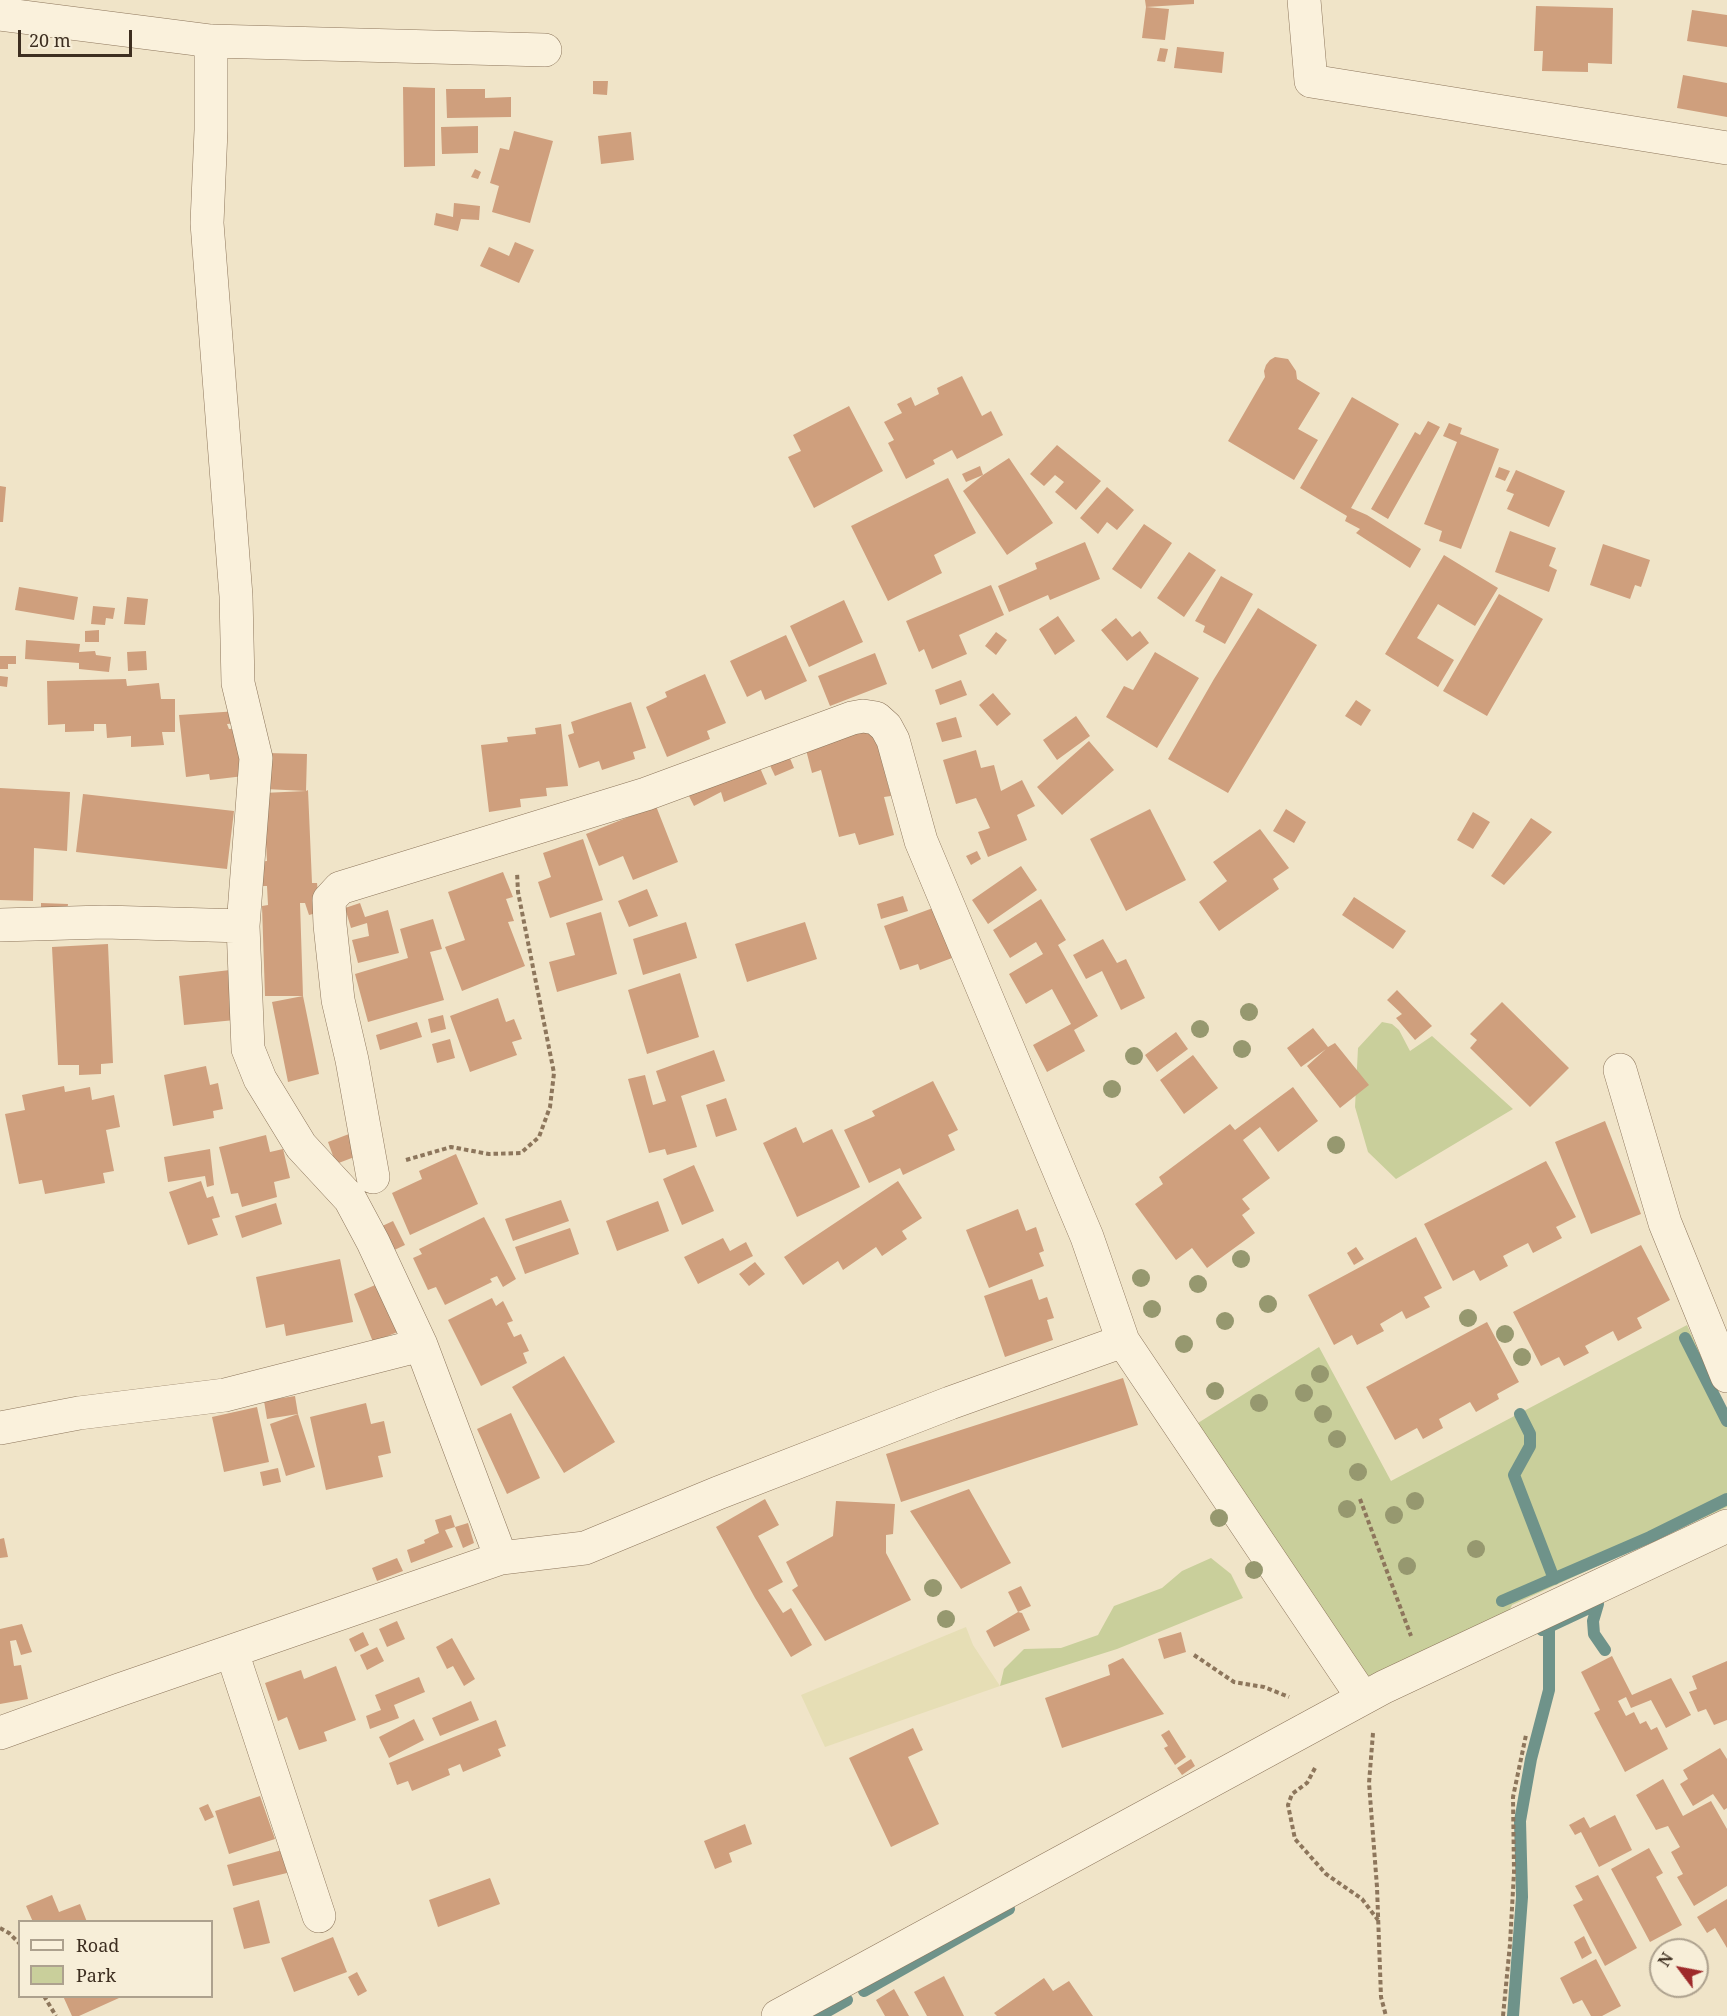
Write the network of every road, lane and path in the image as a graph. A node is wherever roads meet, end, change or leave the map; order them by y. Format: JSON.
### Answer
{"nodes":[{"id":1,"x":1304,"y":0,"type":"edge"},
{"id":2,"x":0,"y":14,"type":"edge"},
{"id":3,"x":211,"y":41,"type":"junction"},
{"id":4,"x":545,"y":50,"type":"dead end"},
{"id":5,"x":1727,"y":148,"type":"edge"},
{"id":6,"x":511,"y":836,"type":"junction"},
{"id":7,"x":0,"y":925,"type":"edge"},
{"id":8,"x":243,"y":926,"type":"junction"},
{"id":9,"x":1620,"y":1070,"type":"dead end"},
{"id":10,"x":374,"y":1179,"type":"junction"},
{"id":11,"x":1123,"y":1341,"type":"junction"},
{"id":12,"x":421,"y":1345,"type":"junction"},
{"id":13,"x":1727,"y":1376,"type":"edge"},
{"id":14,"x":0,"y":1428,"type":"edge"},
{"id":15,"x":1360,"y":1499,"type":"dead end"},
{"id":16,"x":1727,"y":1526,"type":"edge"},
{"id":17,"x":501,"y":1558,"type":"junction"},
{"id":18,"x":232,"y":1652,"type":"junction"},
{"id":19,"x":1194,"y":1655,"type":"dead end"},
{"id":20,"x":1422,"y":1668,"type":"junction"},
{"id":21,"x":1363,"y":1698,"type":"junction"},
{"id":22,"x":1330,"y":1716,"type":"junction"},
{"id":23,"x":1373,"y":1731,"type":"dead end"},
{"id":24,"x":0,"y":1734,"type":"edge"},
{"id":25,"x":1526,"y":1735,"type":"dead end"},
{"id":26,"x":1316,"y":1767,"type":"dead end"},
{"id":27,"x":319,"y":1916,"type":"dead end"},
{"id":28,"x":1379,"y":1920,"type":"junction"},
{"id":29,"x":0,"y":1928,"type":"edge"},
{"id":30,"x":18,"y":1942,"type":"edge"},
{"id":31,"x":45,"y":1998,"type":"edge"},
{"id":32,"x":56,"y":2016,"type":"edge"},
{"id":33,"x":778,"y":2016,"type":"edge"},
{"id":34,"x":1386,"y":2016,"type":"edge"},
{"id":35,"x":1503,"y":2016,"type":"edge"}],
"edges":[{"from":1,"to":5,"type":"street"},
{"from":2,"to":3,"type":"street"},
{"from":3,"to":4,"type":"street"},
{"from":3,"to":8,"type":"street"},
{"from":6,"to":10,"type":"street"},
{"from":6,"to":10,"type":"path"},
{"from":6,"to":11,"type":"street"},
{"from":7,"to":8,"type":"street"},
{"from":8,"to":10,"type":"street"},
{"from":9,"to":13,"type":"street"},
{"from":10,"to":12,"type":"street"},
{"from":11,"to":17,"type":"street"},
{"from":11,"to":21,"type":"street"},
{"from":12,"to":14,"type":"street"},
{"from":12,"to":17,"type":"street"},
{"from":15,"to":20,"type":"path"},
{"from":16,"to":20,"type":"street"},
{"from":17,"to":18,"type":"street"},
{"from":18,"to":24,"type":"street"},
{"from":18,"to":27,"type":"street"},
{"from":19,"to":22,"type":"path"},
{"from":20,"to":21,"type":"street"},
{"from":21,"to":22,"type":"street"},
{"from":22,"to":33,"type":"street"},
{"from":23,"to":28,"type":"path"},
{"from":25,"to":35,"type":"path"},
{"from":26,"to":28,"type":"path"},
{"from":28,"to":34,"type":"path"},
{"from":29,"to":30,"type":"path"},
{"from":31,"to":32,"type":"path"}]}
